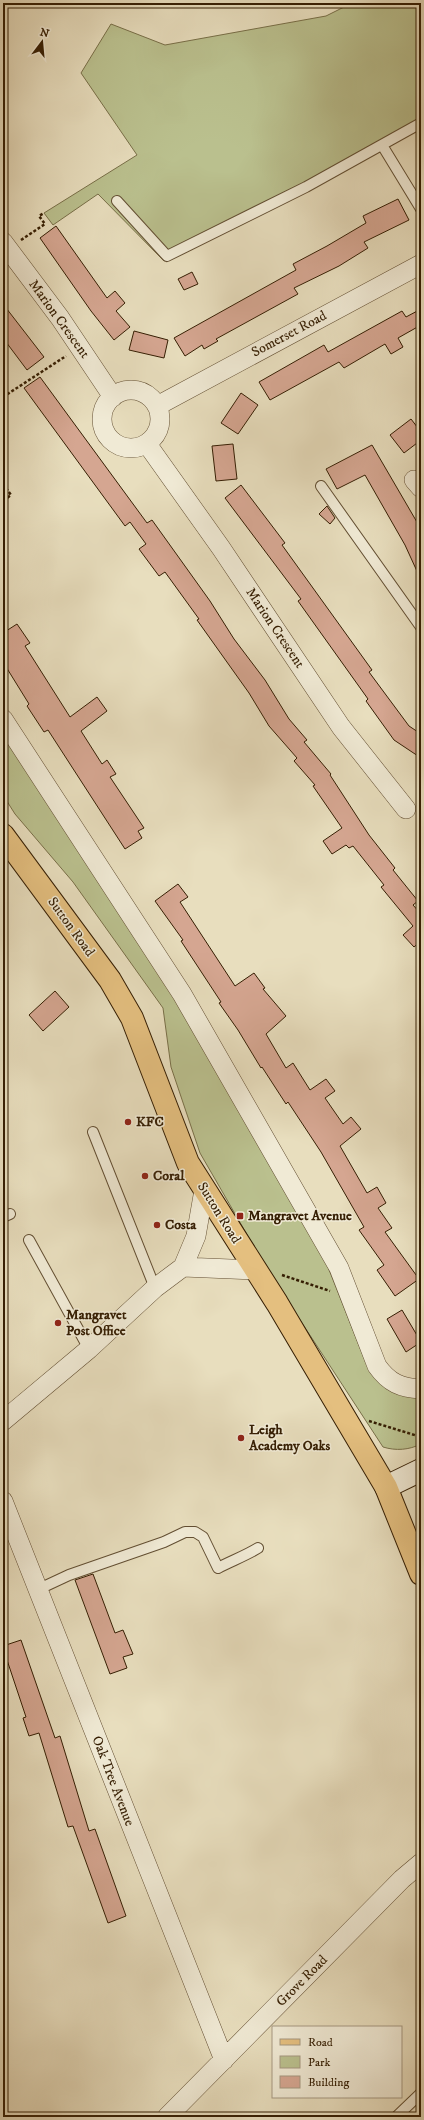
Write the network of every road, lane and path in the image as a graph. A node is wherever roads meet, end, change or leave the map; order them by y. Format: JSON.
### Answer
{"nodes":[{"id":1,"x":421,"y":123,"type":"edge"},
{"id":2,"x":382,"y":145,"type":"junction"},
{"id":3,"x":117,"y":201,"type":"dead end"},
{"id":4,"x":421,"y":209,"type":"edge"},
{"id":5,"x":44,"y":213,"type":"dead end"},
{"id":6,"x":5,"y":246,"type":"edge"},
{"id":7,"x":421,"y":264,"type":"edge"},
{"id":8,"x":80,"y":347,"type":"junction"},
{"id":9,"x":3,"y":397,"type":"edge"},
{"id":10,"x":113,"y":397,"type":"junction"},
{"id":11,"x":157,"y":406,"type":"junction"},
{"id":12,"x":147,"y":444,"type":"junction"},
{"id":13,"x":3,"y":484,"type":"edge"},
{"id":14,"x":322,"y":486,"type":"dead end"},
{"id":15,"x":3,"y":501,"type":"edge"},
{"id":16,"x":421,"y":627,"type":"edge"},
{"id":17,"x":3,"y":719,"type":"edge"},
{"id":18,"x":406,"y":809,"type":"dead end"},
{"id":19,"x":3,"y":835,"type":"edge"},
{"id":20,"x":93,"y":1132,"type":"dead end"},
{"id":21,"x":204,"y":1190,"type":"junction"},
{"id":22,"x":29,"y":1240,"type":"dead end"},
{"id":23,"x":183,"y":1267,"type":"junction"},
{"id":24,"x":255,"y":1270,"type":"junction"},
{"id":25,"x":155,"y":1288,"type":"junction"},
{"id":26,"x":351,"y":1299,"type":"junction"},
{"id":27,"x":89,"y":1349,"type":"junction"},
{"id":28,"x":421,"y":1389,"type":"edge"},
{"id":29,"x":340,"y":1412,"type":"junction"},
{"id":30,"x":3,"y":1420,"type":"edge"},
{"id":31,"x":421,"y":1437,"type":"edge"},
{"id":32,"x":421,"y":1470,"type":"edge"},
{"id":33,"x":386,"y":1487,"type":"junction"},
{"id":34,"x":3,"y":1501,"type":"edge"},
{"id":35,"x":258,"y":1548,"type":"dead end"},
{"id":36,"x":421,"y":1574,"type":"edge"},
{"id":37,"x":39,"y":1589,"type":"junction"},
{"id":38,"x":421,"y":1863,"type":"edge"},
{"id":39,"x":224,"y":2060,"type":"junction"},
{"id":40,"x":421,"y":2092,"type":"edge"},
{"id":41,"x":167,"y":2117,"type":"edge"},
{"id":42,"x":396,"y":2117,"type":"edge"}],
"edges":[{"from":1,"to":2,"type":"lane"},
{"from":2,"to":3,"type":"lane"},
{"from":2,"to":4,"type":"lane"},
{"from":5,"to":6,"type":"path"},
{"from":6,"to":8,"type":"street","name":"Marion Crescent"},
{"from":7,"to":11,"type":"street","name":"Somerset Road"},
{"from":8,"to":9,"type":"path"},
{"from":8,"to":10,"type":"street","name":"Marion Crescent"},
{"from":10,"to":11,"type":"street"},
{"from":10,"to":12,"type":"street"},
{"from":11,"to":12,"type":"street"},
{"from":12,"to":18,"type":"street","name":"Marion Crescent"},
{"from":13,"to":15,"type":"path"},
{"from":14,"to":16,"type":"lane"},
{"from":17,"to":26,"type":"street"},
{"from":19,"to":21,"type":"main road","name":"Sutton Road"},
{"from":20,"to":25,"type":"lane"},
{"from":21,"to":23,"type":"street"},
{"from":21,"to":24,"type":"main road","name":"Sutton Road"},
{"from":22,"to":27,"type":"lane"},
{"from":23,"to":24,"type":"street"},
{"from":23,"to":25,"type":"street"},
{"from":24,"to":26,"type":"path"},
{"from":24,"to":29,"type":"main road","name":"Sutton Road"},
{"from":25,"to":27,"type":"street"},
{"from":26,"to":28,"type":"street"},
{"from":27,"to":30,"type":"street"},
{"from":29,"to":31,"type":"path"},
{"from":29,"to":33,"type":"main road","name":"Sutton Road"},
{"from":32,"to":33,"type":"street"},
{"from":33,"to":36,"type":"main road","name":"Sutton Road"},
{"from":34,"to":37,"type":"street","name":"Oak Tree Avenue"},
{"from":35,"to":37,"type":"lane"},
{"from":37,"to":39,"type":"street","name":"Oak Tree Avenue"},
{"from":38,"to":39,"type":"street","name":"Grove Road"},
{"from":39,"to":41,"type":"street","name":"Grove Road"},
{"from":40,"to":42,"type":"lane"}]}
